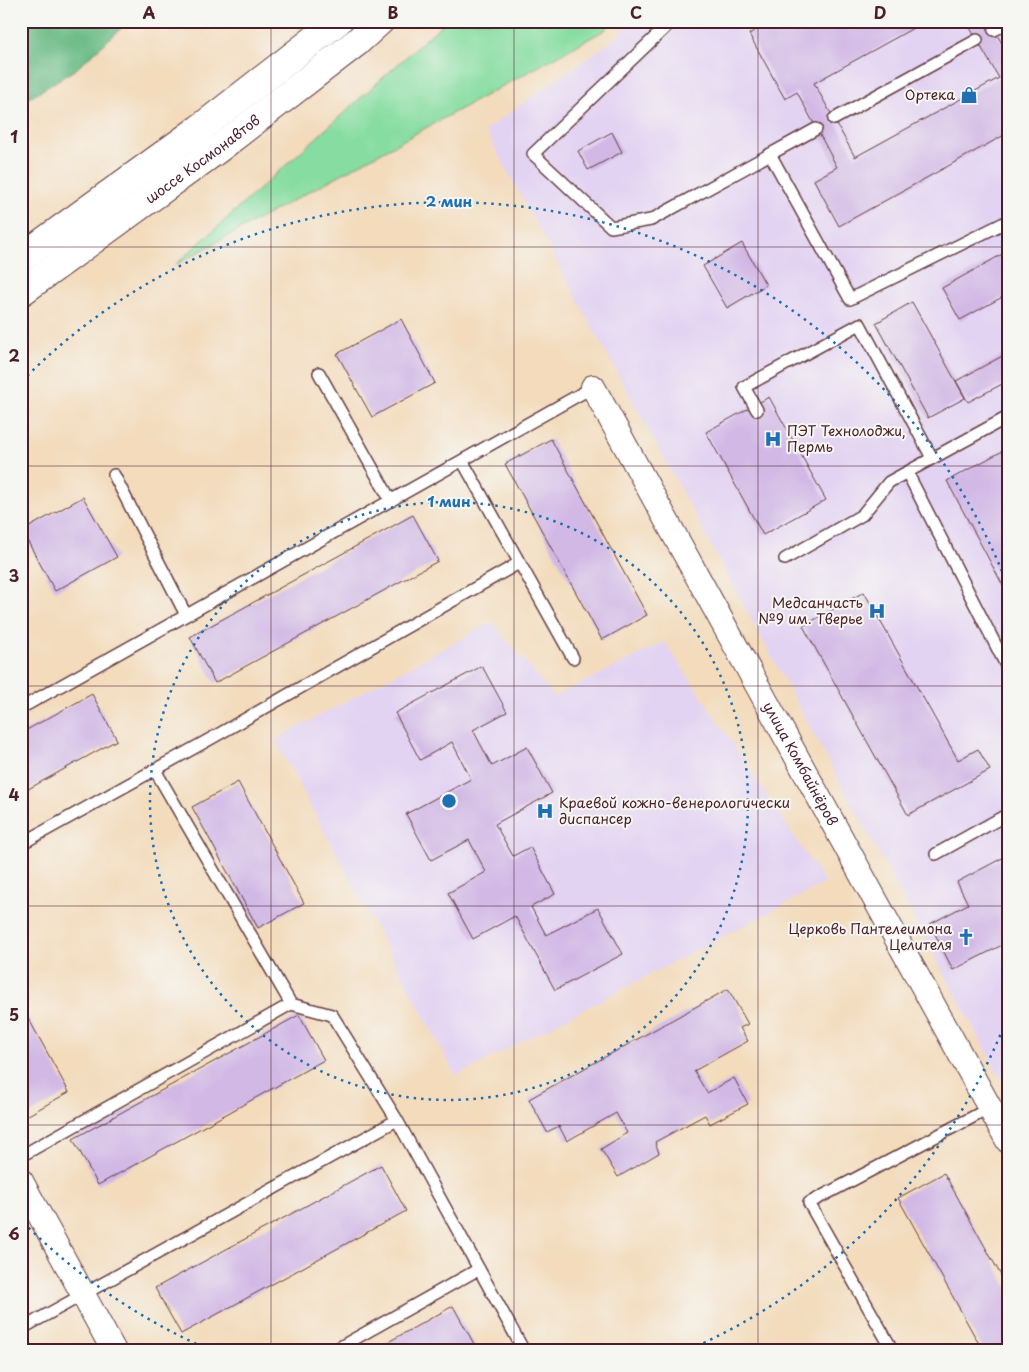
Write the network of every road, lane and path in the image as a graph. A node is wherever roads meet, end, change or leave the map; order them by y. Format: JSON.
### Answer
{"nodes":[{"id":1,"x":338,"y":21,"type":"edge"},
{"id":2,"x":380,"y":21,"type":"edge"},
{"id":3,"x":672,"y":21,"type":"edge"},
{"id":4,"x":1008,"y":23,"type":"edge"},
{"id":5,"x":994,"y":30,"type":"dead end"},
{"id":6,"x":977,"y":40,"type":"dead end"},
{"id":7,"x":834,"y":119,"type":"dead end"},
{"id":8,"x":816,"y":128,"type":"dead end"},
{"id":9,"x":770,"y":154,"type":"junction"},
{"id":10,"x":1008,"y":220,"type":"edge"},
{"id":11,"x":21,"y":258,"type":"edge"},
{"id":12,"x":21,"y":292,"type":"edge"},
{"id":13,"x":319,"y":373,"type":"dead end"},
{"id":14,"x":593,"y":387,"type":"joint"},
{"id":15,"x":758,"y":410,"type":"dead end"},
{"id":16,"x":1008,"y":417,"type":"edge"},
{"id":17,"x":932,"y":458,"type":"junction"},
{"id":18,"x":463,"y":462,"type":"junction"},
{"id":19,"x":907,"y":472,"type":"junction"},
{"id":20,"x":114,"y":475,"type":"dead end"},
{"id":21,"x":391,"y":501,"type":"junction"},
{"id":22,"x":784,"y":559,"type":"dead end"},
{"id":23,"x":520,"y":563,"type":"junction"},
{"id":24,"x":186,"y":615,"type":"junction"},
{"id":25,"x":573,"y":658,"type":"dead end"},
{"id":26,"x":1008,"y":670,"type":"edge"},
{"id":27,"x":21,"y":708,"type":"edge"},
{"id":28,"x":155,"y":770,"type":"junction"},
{"id":29,"x":1008,"y":814,"type":"edge"},
{"id":30,"x":21,"y":844,"type":"edge"},
{"id":31,"x":936,"y":854,"type":"dead end"},
{"id":32,"x":291,"y":1004,"type":"junction"},
{"id":33,"x":990,"y":1108,"type":"junction"},
{"id":34,"x":398,"y":1120,"type":"junction"},
{"id":35,"x":1008,"y":1141,"type":"edge"},
{"id":36,"x":21,"y":1156,"type":"edge"},
{"id":37,"x":21,"y":1181,"type":"edge"},
{"id":38,"x":479,"y":1269,"type":"junction"},
{"id":39,"x":84,"y":1296,"type":"junction"},
{"id":40,"x":21,"y":1329,"type":"edge"},
{"id":41,"x":114,"y":1351,"type":"edge"},
{"id":42,"x":334,"y":1351,"type":"edge"},
{"id":43,"x":524,"y":1351,"type":"edge"},
{"id":44,"x":893,"y":1351,"type":"edge"}],
"edges":[{"from":1,"to":11,"type":"main road","name":"шоссе Космонавтов"},
{"from":2,"to":12,"type":"main road","name":"шоссе Космонавтов"},
{"from":3,"to":9,"type":"lane"},
{"from":4,"to":5,"type":"lane"},
{"from":6,"to":7,"type":"lane"},
{"from":8,"to":9,"type":"lane"},
{"from":9,"to":10,"type":"lane"},
{"from":13,"to":21,"type":"lane"},
{"from":14,"to":18,"type":"lane"},
{"from":14,"to":33,"type":"street","name":"улица Комбайнёров"},
{"from":15,"to":17,"type":"lane"},
{"from":16,"to":17,"type":"lane"},
{"from":17,"to":19,"type":"lane"},
{"from":18,"to":21,"type":"lane"},
{"from":18,"to":23,"type":"lane"},
{"from":19,"to":22,"type":"lane"},
{"from":19,"to":26,"type":"lane"},
{"from":20,"to":24,"type":"lane"},
{"from":21,"to":24,"type":"lane"},
{"from":23,"to":25,"type":"lane"},
{"from":23,"to":28,"type":"lane"},
{"from":24,"to":27,"type":"lane"},
{"from":28,"to":30,"type":"lane"},
{"from":28,"to":32,"type":"lane"},
{"from":29,"to":31,"type":"lane"},
{"from":32,"to":34,"type":"lane"},
{"from":32,"to":36,"type":"lane"},
{"from":33,"to":35,"type":"street","name":"улица Комбайнёров"},
{"from":33,"to":44,"type":"lane"},
{"from":34,"to":38,"type":"lane"},
{"from":34,"to":39,"type":"lane"},
{"from":37,"to":39,"type":"street"},
{"from":38,"to":42,"type":"lane"},
{"from":38,"to":43,"type":"lane"},
{"from":39,"to":40,"type":"lane"},
{"from":39,"to":41,"type":"street"}]}
